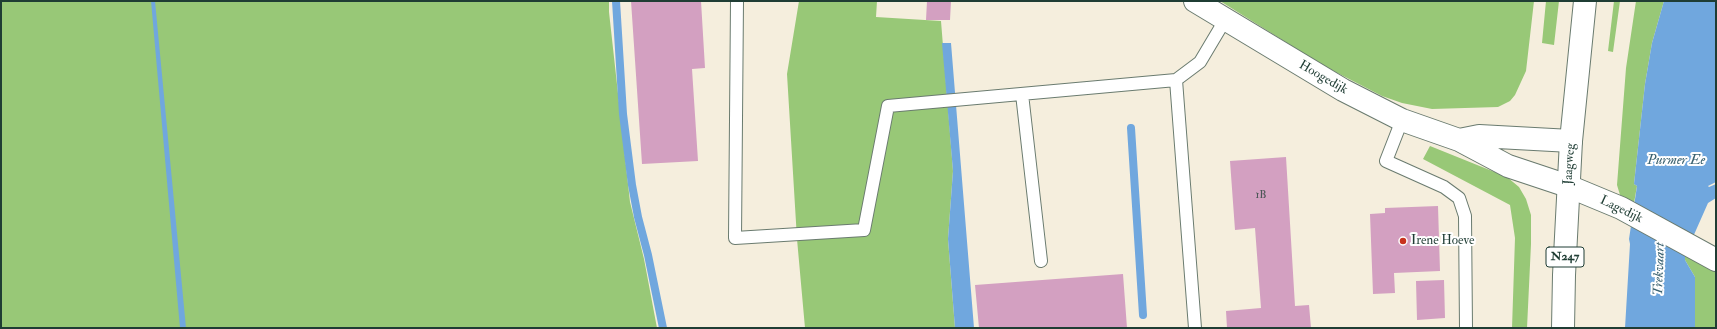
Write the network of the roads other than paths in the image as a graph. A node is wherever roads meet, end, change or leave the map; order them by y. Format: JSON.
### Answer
{"nodes":[{"id":1,"x":737,"y":1,"type":"edge"},
{"id":2,"x":1195,"y":1,"type":"edge"},
{"id":3,"x":1585,"y":1,"type":"edge"},
{"id":4,"x":1225,"y":20,"type":"junction"},
{"id":5,"x":1176,"y":80,"type":"junction"},
{"id":6,"x":1022,"y":94,"type":"junction"},
{"id":7,"x":1402,"y":120,"type":"junction"},
{"id":8,"x":1459,"y":140,"type":"junction"},
{"id":9,"x":1571,"y":141,"type":"junction"},
{"id":10,"x":1568,"y":186,"type":"junction"},
{"id":11,"x":1714,"y":259,"type":"edge"},
{"id":12,"x":1041,"y":261,"type":"dead end"},
{"id":13,"x":1195,"y":328,"type":"edge"},
{"id":14,"x":1466,"y":328,"type":"edge"},
{"id":15,"x":1563,"y":328,"type":"edge"}],
"edges":[{"from":1,"to":6,"type":"lane"},
{"from":2,"to":4,"type":"street","name":"Hoogedijk"},
{"from":3,"to":9,"type":"street","name":"Jaagweg","number":"N247"},
{"from":4,"to":5,"type":"lane"},
{"from":4,"to":7,"type":"street","name":"Hoogedijk"},
{"from":5,"to":6,"type":"lane"},
{"from":5,"to":13,"type":"lane"},
{"from":6,"to":12,"type":"lane"},
{"from":7,"to":8,"type":"street","name":"Hoogedijk"},
{"from":7,"to":14,"type":"lane"},
{"from":8,"to":9,"type":"street"},
{"from":8,"to":10,"type":"street","name":"Hoogedijk"},
{"from":9,"to":10,"type":"street","name":"Jaagweg","number":"N247"},
{"from":10,"to":11,"type":"street","name":"Lagedijk"},
{"from":10,"to":15,"type":"street","name":"Jaagweg","number":"N247"}]}
